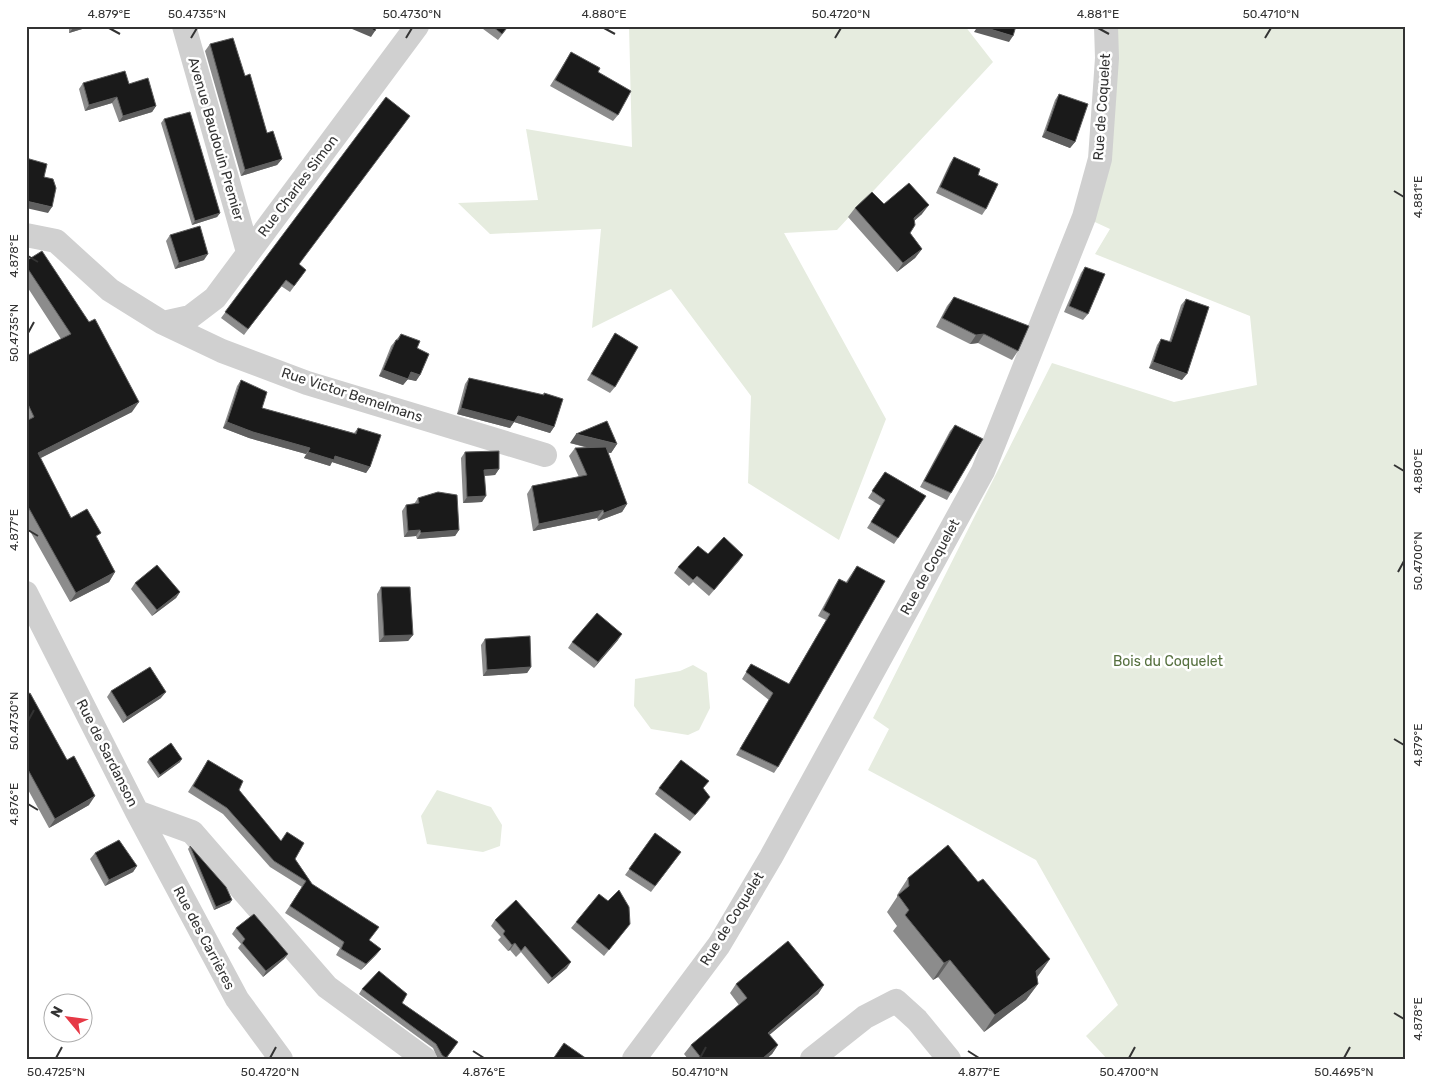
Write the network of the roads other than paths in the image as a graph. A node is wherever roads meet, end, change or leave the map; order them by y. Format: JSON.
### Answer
{"nodes":[{"id":1,"x":184,"y":26,"type":"edge"},
{"id":2,"x":417,"y":26,"type":"edge"},
{"id":3,"x":1106,"y":26,"type":"edge"},
{"id":4,"x":26,"y":235,"type":"edge"},
{"id":5,"x":248,"y":252,"type":"junction"},
{"id":6,"x":163,"y":323,"type":"junction"},
{"id":7,"x":545,"y":455,"type":"dead end"},
{"id":8,"x":26,"y":593,"type":"edge"},
{"id":9,"x":137,"y":812,"type":"junction"},
{"id":10,"x":281,"y":1059,"type":"edge"},
{"id":11,"x":425,"y":1059,"type":"edge"},
{"id":12,"x":634,"y":1059,"type":"edge"},
{"id":13,"x":812,"y":1059,"type":"edge"},
{"id":14,"x":948,"y":1059,"type":"edge"}],
"edges":[{"from":1,"to":5,"type":"street","name":"Avenue Baudouin Premier"},
{"from":2,"to":5,"type":"street","name":"Rue Charles Simon"},
{"from":3,"to":12,"type":"street","name":"Rue de Coquelet"},
{"from":4,"to":6,"type":"street","name":"Rue Victor Bemelmans"},
{"from":5,"to":6,"type":"street","name":"Rue Charles Simon"},
{"from":6,"to":7,"type":"street","name":"Rue Victor Bemelmans"},
{"from":8,"to":9,"type":"street","name":"Rue de Sardanson"},
{"from":9,"to":10,"type":"street","name":"Rue des Carrières"},
{"from":9,"to":11,"type":"street","name":"Rue de Sardanson"},
{"from":13,"to":14,"type":"street"}]}
